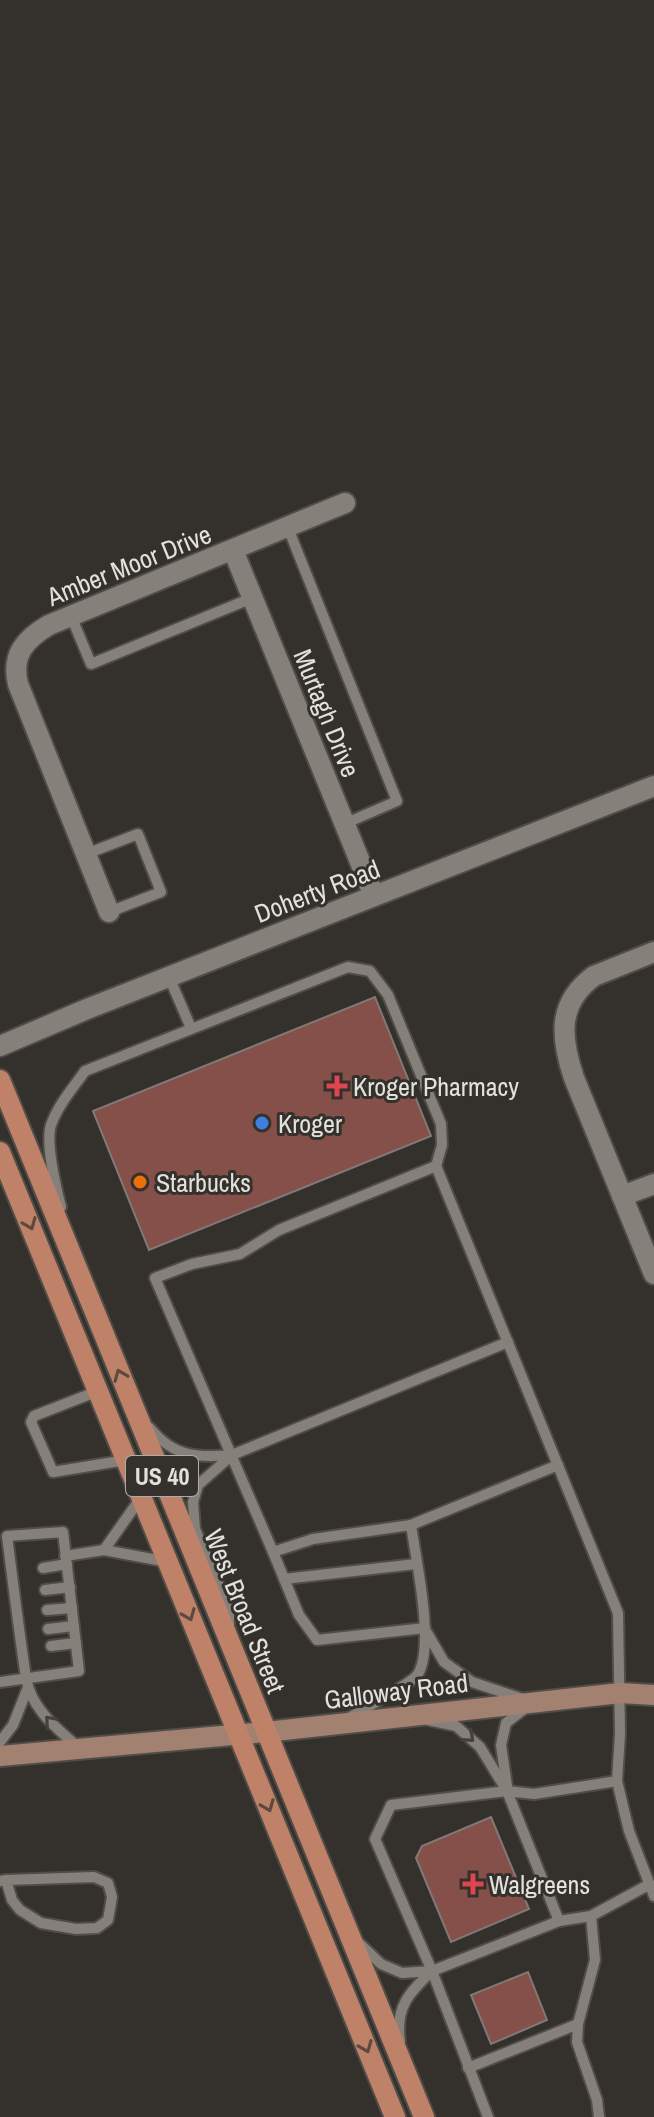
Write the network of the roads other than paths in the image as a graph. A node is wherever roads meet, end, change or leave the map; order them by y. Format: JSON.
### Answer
{"nodes":[{"id":1,"x":345,"y":503,"type":"dead end"},
{"id":2,"x":288,"y":528,"type":"junction"},
{"id":3,"x":233,"y":550,"type":"junction"},
{"id":4,"x":252,"y":598,"type":"junction"},
{"id":5,"x":71,"y":616,"type":"junction"},
{"id":6,"x":8,"y":672,"type":"edge"},
{"id":7,"x":654,"y":786,"type":"edge"},
{"id":8,"x":344,"y":824,"type":"junction"},
{"id":9,"x":86,"y":854,"type":"junction"},
{"id":10,"x":374,"y":896,"type":"junction"},
{"id":11,"x":109,"y":912,"type":"joint"},
{"id":12,"x":654,"y":952,"type":"edge"},
{"id":13,"x":169,"y":977,"type":"junction"},
{"id":14,"x":191,"y":1028,"type":"junction"},
{"id":15,"x":0,"y":1046,"type":"edge"},
{"id":16,"x":0,"y":1080,"type":"edge"},
{"id":17,"x":0,"y":1152,"type":"edge"},
{"id":18,"x":436,"y":1166,"type":"junction"},
{"id":19,"x":654,"y":1184,"type":"edge"},
{"id":20,"x":622,"y":1196,"type":"junction"},
{"id":21,"x":73,"y":1259,"type":"junction"},
{"id":22,"x":654,"y":1274,"type":"edge"},
{"id":23,"x":508,"y":1342,"type":"junction"},
{"id":24,"x":98,"y":1391,"type":"junction"},
{"id":25,"x":134,"y":1408,"type":"junction"},
{"id":26,"x":232,"y":1455,"type":"junction"},
{"id":27,"x":126,"y":1460,"type":"junction"},
{"id":28,"x":558,"y":1465,"type":"junction"},
{"id":29,"x":142,"y":1497,"type":"junction"},
{"id":30,"x":411,"y":1525,"type":"junction"},
{"id":31,"x":104,"y":1550,"type":"junction"},
{"id":32,"x":273,"y":1552,"type":"junction"},
{"id":33,"x":66,"y":1560,"type":"junction"},
{"id":34,"x":168,"y":1562,"type":"junction"},
{"id":35,"x":416,"y":1564,"type":"junction"},
{"id":36,"x":43,"y":1568,"type":"dead end"},
{"id":37,"x":10,"y":1572,"type":"edge"},
{"id":38,"x":284,"y":1579,"type":"junction"},
{"id":39,"x":70,"y":1587,"type":"junction"},
{"id":40,"x":45,"y":1590,"type":"dead end"},
{"id":41,"x":72,"y":1608,"type":"junction"},
{"id":42,"x":47,"y":1610,"type":"dead end"},
{"id":43,"x":74,"y":1626,"type":"junction"},
{"id":44,"x":425,"y":1628,"type":"junction"},
{"id":45,"x":48,"y":1629,"type":"dead end"},
{"id":46,"x":229,"y":1642,"type":"junction"},
{"id":47,"x":76,"y":1643,"type":"junction"},
{"id":48,"x":51,"y":1646,"type":"dead end"},
{"id":49,"x":0,"y":1682,"type":"edge"},
{"id":50,"x":27,"y":1682,"type":"junction"},
{"id":51,"x":620,"y":1693,"type":"junction"},
{"id":52,"x":654,"y":1695,"type":"edge"},
{"id":53,"x":533,"y":1702,"type":"junction"},
{"id":54,"x":407,"y":1716,"type":"junction"},
{"id":55,"x":338,"y":1724,"type":"junction"},
{"id":56,"x":266,"y":1732,"type":"junction"},
{"id":57,"x":238,"y":1734,"type":"junction"},
{"id":58,"x":0,"y":1742,"type":"edge"},
{"id":59,"x":79,"y":1748,"type":"junction"},
{"id":60,"x":0,"y":1756,"type":"edge"},
{"id":61,"x":617,"y":1781,"type":"junction"},
{"id":62,"x":507,"y":1791,"type":"junction"},
{"id":63,"x":3,"y":1880,"type":"edge"},
{"id":64,"x":650,"y":1884,"type":"junction"},
{"id":65,"x":654,"y":1896,"type":"edge"},
{"id":66,"x":591,"y":1916,"type":"junction"},
{"id":67,"x":559,"y":1921,"type":"junction"},
{"id":68,"x":347,"y":1931,"type":"junction"},
{"id":69,"x":432,"y":1971,"type":"junction"},
{"id":70,"x":578,"y":2024,"type":"junction"},
{"id":71,"x":403,"y":2064,"type":"junction"},
{"id":72,"x":468,"y":2068,"type":"junction"},
{"id":73,"x":395,"y":2117,"type":"edge"},
{"id":74,"x":424,"y":2117,"type":"edge"},
{"id":75,"x":488,"y":2117,"type":"edge"},
{"id":76,"x":599,"y":2117,"type":"edge"}],
"edges":[{"from":1,"to":2,"type":"street","name":"Amber Moor Drive"},
{"from":2,"to":3,"type":"street","name":"Amber Moor Drive"},
{"from":2,"to":8,"type":"lane"},
{"from":3,"to":4,"type":"street","name":"Murtagh Drive"},
{"from":3,"to":5,"type":"street","name":"Amber Moor Drive"},
{"from":4,"to":5,"type":"lane"},
{"from":4,"to":8,"type":"street","name":"Murtagh Drive"},
{"from":5,"to":6,"type":"street","name":"Amber Moor Drive"},
{"from":6,"to":9,"type":"street","name":"Amber Moor Drive"},
{"from":7,"to":10,"type":"street","name":"Doherty Road"},
{"from":8,"to":10,"type":"street","name":"Murtagh Drive"},
{"from":9,"to":11,"type":"street","name":"Amber Moor Drive"},
{"from":9,"to":11,"type":"lane"},
{"from":10,"to":13,"type":"street","name":"Doherty Road"},
{"from":12,"to":20,"type":"street"},
{"from":13,"to":14,"type":"lane"},
{"from":13,"to":15,"type":"street","name":"Doherty Road"},
{"from":14,"to":18,"type":"lane"},
{"from":14,"to":21,"type":"lane"},
{"from":16,"to":21,"type":"main road","name":"West Broad Street","number":"US 40"},
{"from":17,"to":24,"type":"main road","name":"West Broad Street","number":"US 40","one_way":true},
{"from":18,"to":23,"type":"lane"},
{"from":18,"to":26,"type":"lane"},
{"from":19,"to":20,"type":"street"},
{"from":20,"to":22,"type":"street"},
{"from":25,"to":21,"type":"main road","name":"West Broad Street","number":"US 40","one_way":true},
{"from":23,"to":26,"type":"lane"},
{"from":23,"to":28,"type":"lane"},
{"from":24,"to":27,"type":"main road","name":"West Broad Street","number":"US 40"},
{"from":24,"to":27,"type":"lane"},
{"from":25,"to":26,"type":"lane"},
{"from":25,"to":46,"type":"main road","name":"West Broad Street","number":"US 40"},
{"from":26,"to":32,"type":"lane"},
{"from":26,"to":46,"type":"lane"},
{"from":27,"to":29,"type":"main road","name":"West Broad Street","number":"US 40"},
{"from":28,"to":30,"type":"lane"},
{"from":28,"to":51,"type":"lane"},
{"from":29,"to":31,"type":"lane"},
{"from":29,"to":34,"type":"main road","name":"West Broad Street","number":"US 40"},
{"from":30,"to":32,"type":"lane"},
{"from":30,"to":35,"type":"lane"},
{"from":31,"to":33,"type":"lane"},
{"from":31,"to":34,"type":"lane"},
{"from":32,"to":38,"type":"lane"},
{"from":33,"to":36,"type":"lane"},
{"from":33,"to":37,"type":"lane"},
{"from":33,"to":39,"type":"lane"},
{"from":34,"to":57,"type":"main road","name":"West Broad Street","number":"US 40","one_way":true},
{"from":35,"to":38,"type":"lane"},
{"from":35,"to":44,"type":"lane"},
{"from":37,"to":50,"type":"lane"},
{"from":38,"to":44,"type":"lane"},
{"from":39,"to":40,"type":"lane"},
{"from":39,"to":41,"type":"lane"},
{"from":41,"to":42,"type":"lane"},
{"from":41,"to":43,"type":"lane"},
{"from":43,"to":45,"type":"lane"},
{"from":43,"to":47,"type":"lane"},
{"from":44,"to":53,"type":"lane"},
{"from":44,"to":55,"type":"lane"},
{"from":46,"to":56,"type":"main road","name":"West Broad Street","number":"US 40"},
{"from":47,"to":48,"type":"lane"},
{"from":47,"to":50,"type":"lane"},
{"from":49,"to":50,"type":"lane"},
{"from":50,"to":58,"type":"lane"},
{"from":59,"to":50,"type":"lane","one_way":true},
{"from":51,"to":52,"type":"street","name":"Galloway Road"},
{"from":51,"to":53,"type":"street","name":"Galloway Road"},
{"from":51,"to":61,"type":"lane"},
{"from":53,"to":54,"type":"street","name":"Galloway Road"},
{"from":53,"to":62,"type":"lane"},
{"from":54,"to":55,"type":"street","name":"Galloway Road"},
{"from":54,"to":62,"type":"lane","one_way":true},
{"from":55,"to":56,"type":"street","name":"Galloway Road"},
{"from":56,"to":57,"type":"street","name":"Galloway Road"},
{"from":56,"to":68,"type":"main road","name":"West Broad Street","number":"US 40"},
{"from":57,"to":59,"type":"street","name":"Galloway Road"},
{"from":57,"to":73,"type":"main road","name":"West Broad Street","number":"US 40","one_way":true},
{"from":59,"to":60,"type":"street","name":"Galloway Road"},
{"from":61,"to":62,"type":"lane"},
{"from":61,"to":64,"type":"lane"},
{"from":62,"to":67,"type":"lane"},
{"from":62,"to":69,"type":"lane"},
{"from":63,"to":63,"type":"lane"},
{"from":64,"to":65,"type":"lane"},
{"from":64,"to":66,"type":"lane"},
{"from":66,"to":67,"type":"lane"},
{"from":66,"to":70,"type":"lane"},
{"from":67,"to":69,"type":"lane"},
{"from":68,"to":69,"type":"lane"},
{"from":68,"to":71,"type":"main road","name":"West Broad Street","number":"US 40"},
{"from":69,"to":71,"type":"lane"},
{"from":69,"to":72,"type":"lane"},
{"from":70,"to":72,"type":"lane"},
{"from":70,"to":76,"type":"lane"},
{"from":71,"to":74,"type":"main road","name":"West Broad Street","number":"US 40"},
{"from":72,"to":75,"type":"lane"}]}
